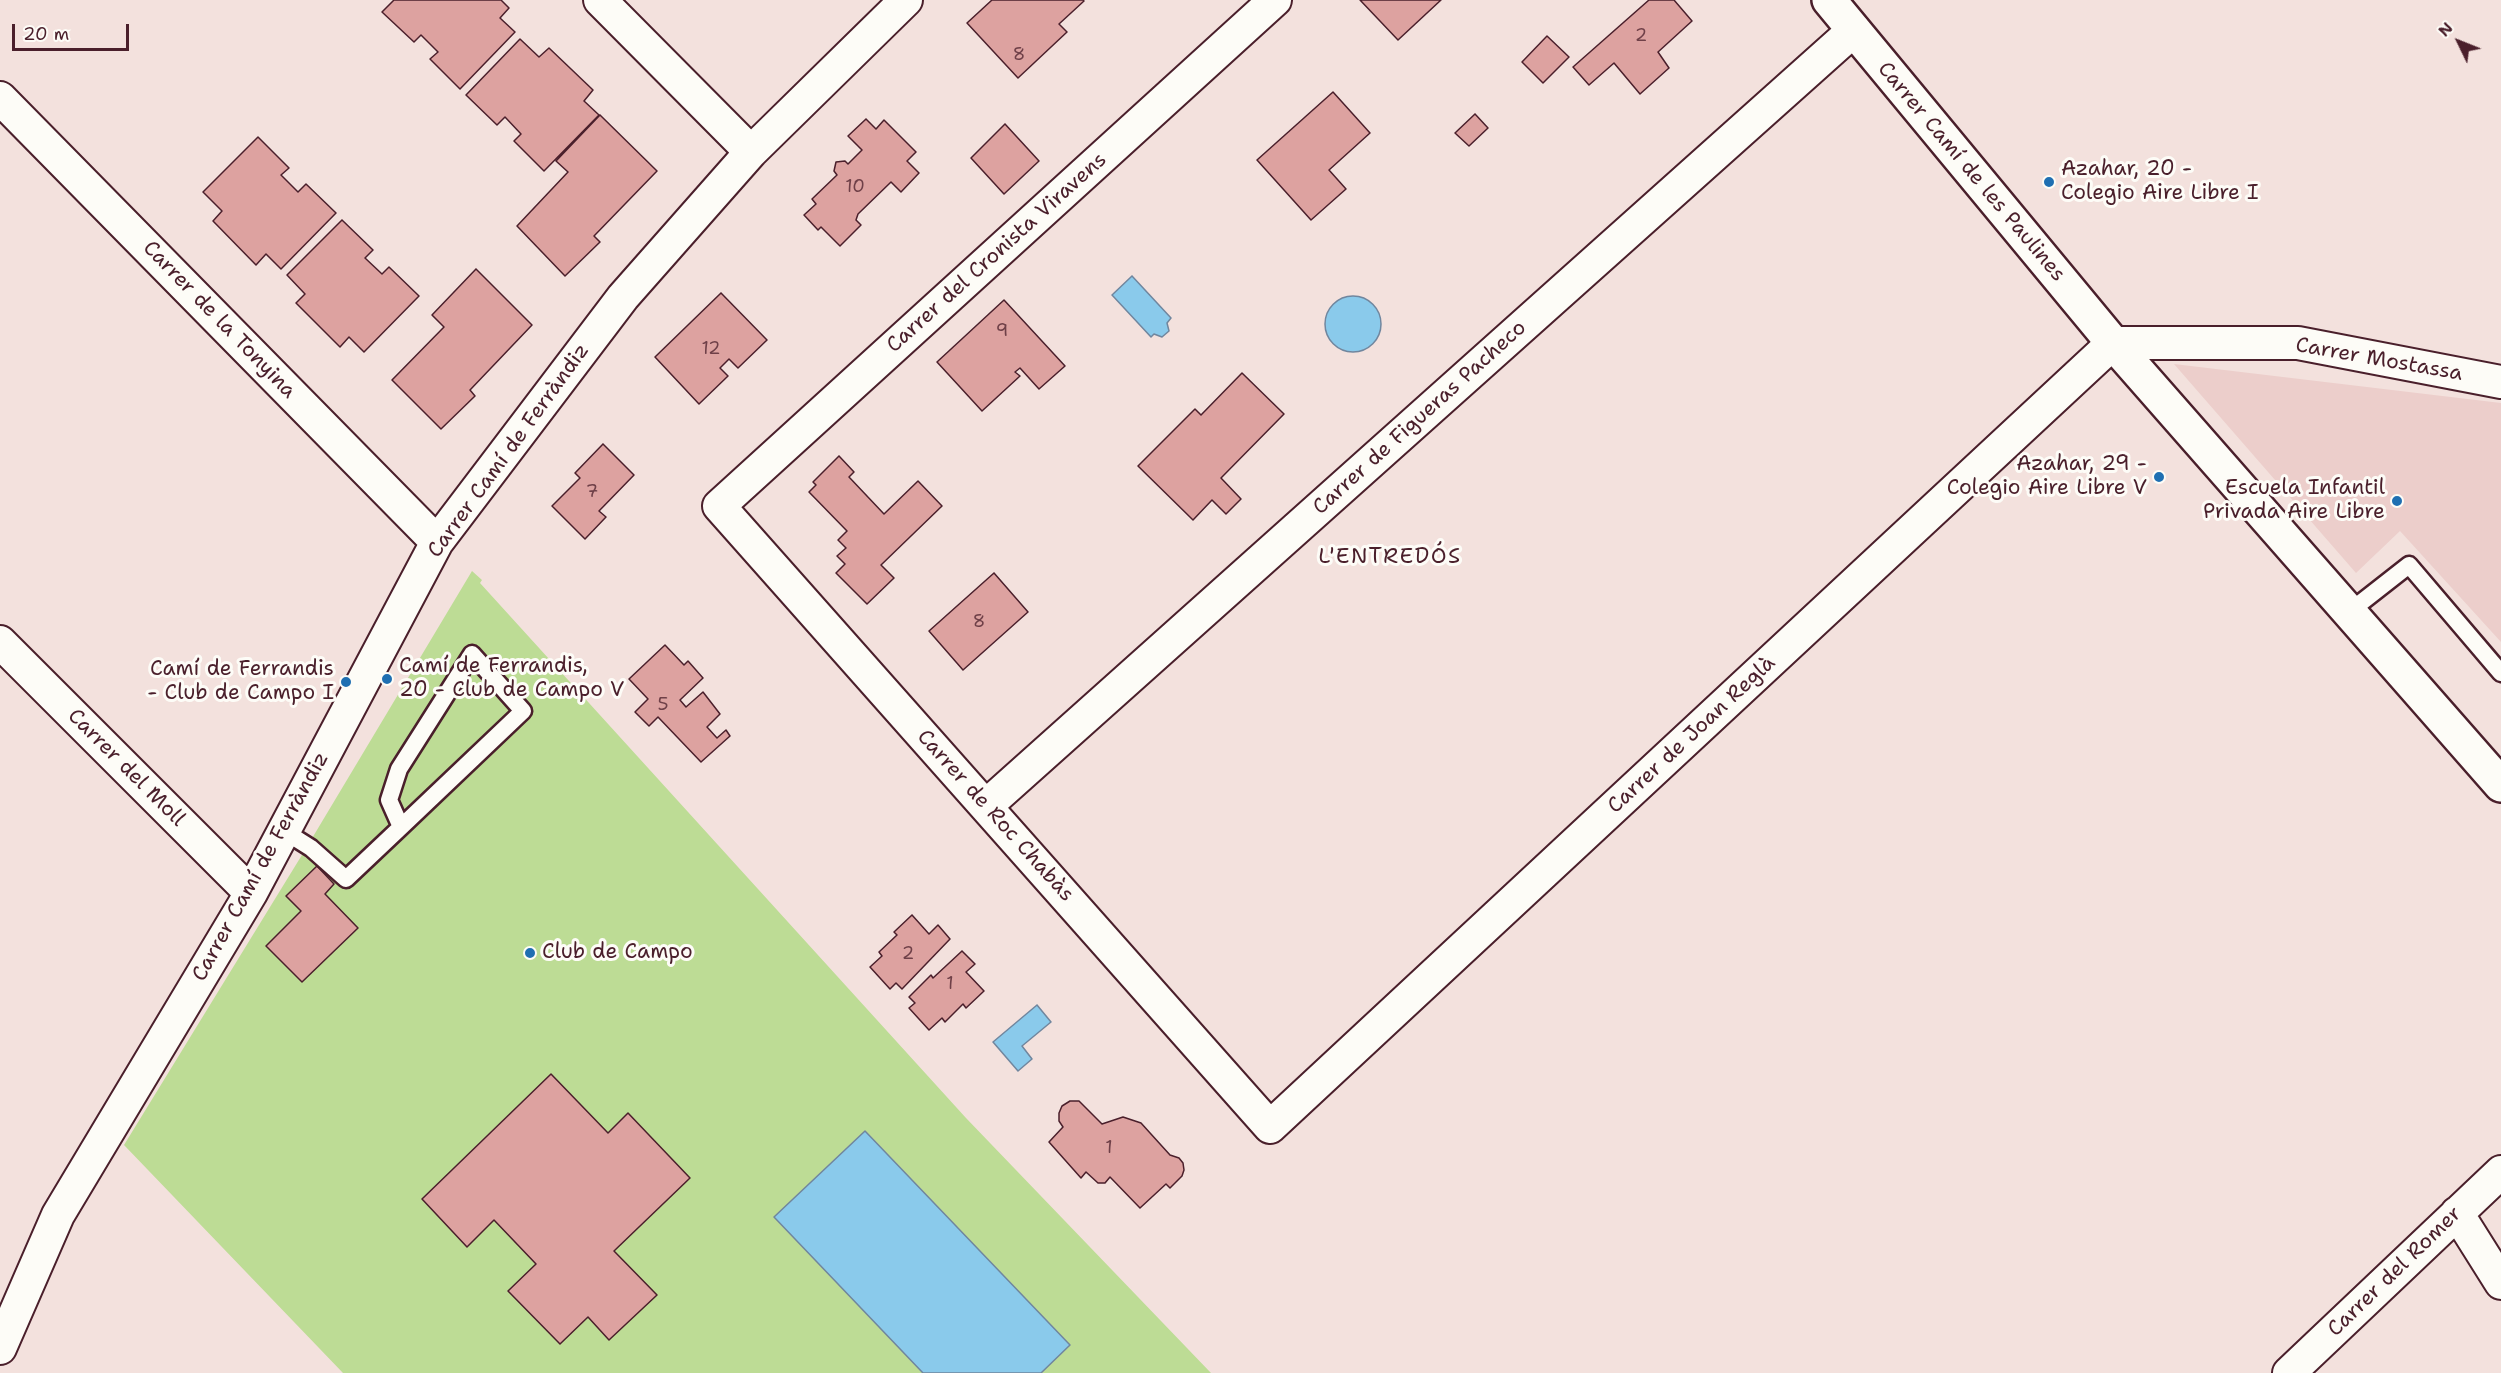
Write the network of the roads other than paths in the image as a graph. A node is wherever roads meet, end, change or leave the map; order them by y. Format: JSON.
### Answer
{"nodes":[{"id":1,"x":600,"y":0,"type":"edge"},
{"id":2,"x":906,"y":0,"type":"edge"},
{"id":3,"x":1275,"y":0,"type":"edge"},
{"id":4,"x":1828,"y":0,"type":"edge"},
{"id":5,"x":1854,"y":30,"type":"junction"},
{"id":6,"x":0,"y":98,"type":"edge"},
{"id":7,"x":751,"y":152,"type":"junction"},
{"id":8,"x":2113,"y":344,"type":"junction"},
{"id":9,"x":2501,"y":382,"type":"edge"},
{"id":10,"x":719,"y":506,"type":"joint"},
{"id":11,"x":437,"y":542,"type":"junction"},
{"id":12,"x":2349,"y":612,"type":"junction"},
{"id":13,"x":0,"y":642,"type":"edge"},
{"id":14,"x":2501,"y":673,"type":"edge"},
{"id":15,"x":2501,"y":785,"type":"edge"},
{"id":16,"x":986,"y":806,"type":"junction"},
{"id":17,"x":401,"y":827,"type":"junction"},
{"id":18,"x":284,"y":831,"type":"junction"},
{"id":19,"x":251,"y":893,"type":"junction"},
{"id":20,"x":1270,"y":1127,"type":"joint"},
{"id":21,"x":2501,"y":1172,"type":"edge"},
{"id":22,"x":2457,"y":1214,"type":"junction"},
{"id":23,"x":2501,"y":1283,"type":"edge"},
{"id":24,"x":0,"y":1348,"type":"edge"},
{"id":25,"x":2289,"y":1373,"type":"edge"}],
"edges":[{"from":1,"to":7,"type":"street"},
{"from":2,"to":7,"type":"street","name":"Carrer Camí de Ferràndiz"},
{"from":3,"to":10,"type":"street","name":"Carrer del Cronista Viravens"},
{"from":4,"to":5,"type":"main road","name":"Carrer Camí de les Paulines"},
{"from":5,"to":8,"type":"main road","name":"Carrer Camí de les Paulines"},
{"from":5,"to":16,"type":"street","name":"Carrer de Figueras Pacheco"},
{"from":6,"to":11,"type":"street","name":"Carrer de la Tonyina"},
{"from":7,"to":11,"type":"street","name":"Carrer Camí de Ferràndiz"},
{"from":8,"to":9,"type":"street","name":"Carrer Mostassa"},
{"from":8,"to":12,"type":"main road","name":"Carrer Camí de les Paulines"},
{"from":8,"to":20,"type":"street","name":"Carrer de Joan Reglà"},
{"from":10,"to":16,"type":"street","name":"Carrer de Roc Chabàs"},
{"from":11,"to":18,"type":"street","name":"Carrer Camí de Ferràndiz"},
{"from":12,"to":14,"type":"lane"},
{"from":12,"to":15,"type":"main road","name":"Carrer Camí de les Paulines"},
{"from":13,"to":19,"type":"street","name":"Carrer del Moll"},
{"from":16,"to":20,"type":"street","name":"Carrer de Roc Chabàs"},
{"from":17,"to":17,"type":"lane"},
{"from":17,"to":18,"type":"lane"},
{"from":18,"to":19,"type":"street","name":"Carrer Camí de Ferràndiz"},
{"from":19,"to":24,"type":"street","name":"Carrer Camí de Ferràndiz"},
{"from":21,"to":22,"type":"street","name":"Carrer del Romer"},
{"from":22,"to":23,"type":"street"},
{"from":22,"to":25,"type":"street","name":"Carrer del Romer"}]}
